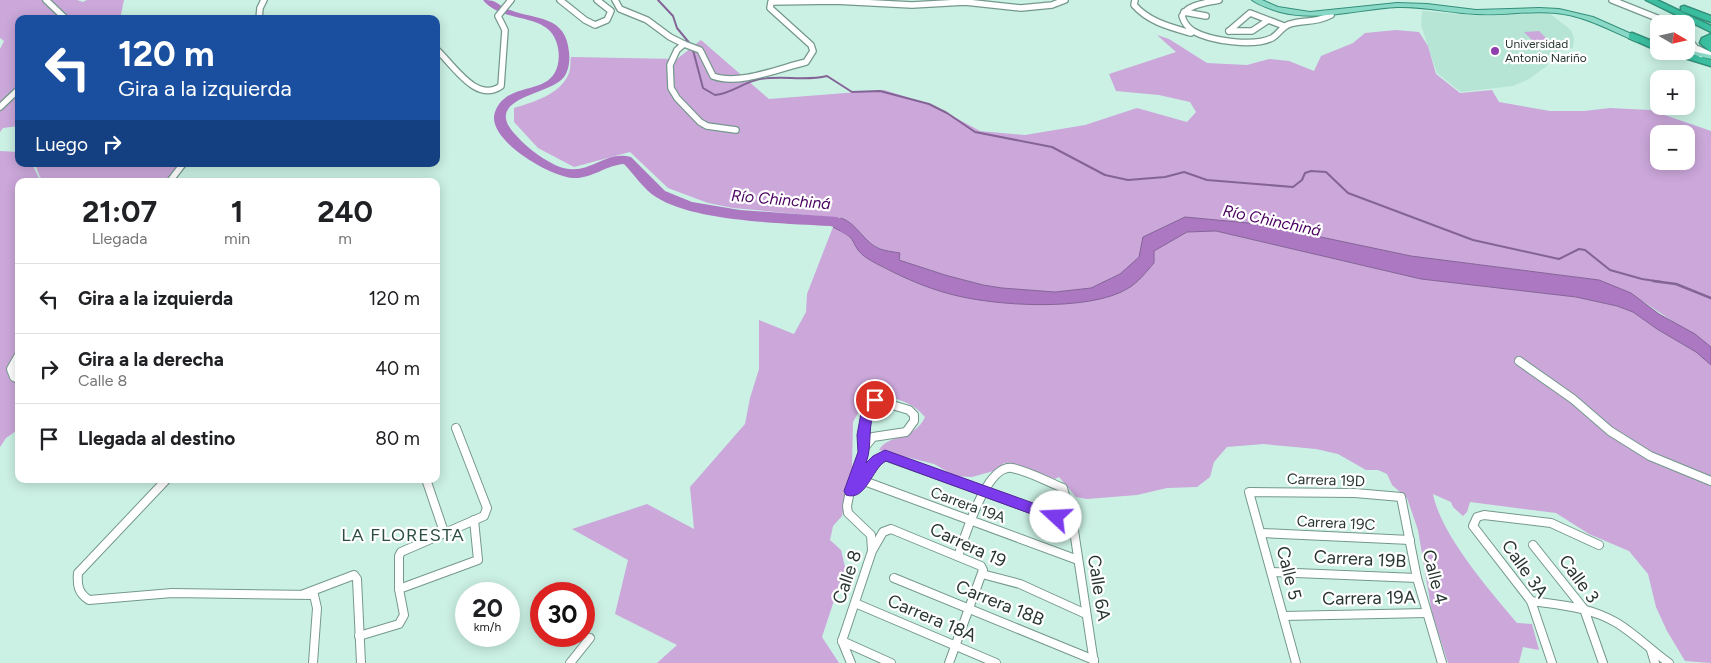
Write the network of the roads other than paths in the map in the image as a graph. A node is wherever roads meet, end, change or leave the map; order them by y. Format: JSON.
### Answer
{"nodes":[{"id":1,"x":46,"y":0,"type":"edge"},
{"id":2,"x":264,"y":0,"type":"edge"},
{"id":3,"x":560,"y":0,"type":"edge"},
{"id":4,"x":597,"y":0,"type":"edge"},
{"id":5,"x":616,"y":0,"type":"edge"},
{"id":6,"x":765,"y":0,"type":"edge"},
{"id":7,"x":1045,"y":0,"type":"edge"},
{"id":8,"x":1065,"y":0,"type":"edge"},
{"id":9,"x":1135,"y":0,"type":"edge"},
{"id":10,"x":1219,"y":0,"type":"edge"},
{"id":11,"x":1256,"y":0,"type":"edge"},
{"id":12,"x":1612,"y":0,"type":"edge"},
{"id":13,"x":1650,"y":0,"type":"edge"},
{"id":14,"x":1662,"y":0,"type":"edge"},
{"id":15,"x":510,"y":1,"type":"edge"},
{"id":16,"x":771,"y":2,"type":"junction"},
{"id":17,"x":1036,"y":7,"type":"junction"},
{"id":18,"x":1184,"y":12,"type":"junction"},
{"id":19,"x":62,"y":15,"type":"edge"},
{"id":20,"x":259,"y":15,"type":"edge"},
{"id":21,"x":1331,"y":15,"type":"junction"},
{"id":22,"x":1650,"y":15,"type":"edge"},
{"id":23,"x":1206,"y":16,"type":"dead end"},
{"id":24,"x":1711,"y":19,"type":"edge"},
{"id":25,"x":1267,"y":21,"type":"junction"},
{"id":26,"x":1711,"y":23,"type":"edge"},
{"id":27,"x":1284,"y":26,"type":"junction"},
{"id":28,"x":1711,"y":29,"type":"edge"},
{"id":29,"x":1632,"y":36,"type":"joint"},
{"id":30,"x":1711,"y":37,"type":"edge"},
{"id":31,"x":1210,"y":38,"type":"junction"},
{"id":32,"x":1650,"y":43,"type":"edge"},
{"id":33,"x":684,"y":44,"type":"junction"},
{"id":34,"x":1711,"y":49,"type":"edge"},
{"id":35,"x":1695,"y":50,"type":"edge"},
{"id":36,"x":1695,"y":51,"type":"edge"},
{"id":37,"x":440,"y":53,"type":"edge"},
{"id":38,"x":1695,"y":54,"type":"edge"},
{"id":39,"x":1701,"y":55,"type":"junction"},
{"id":40,"x":1711,"y":56,"type":"edge"},
{"id":41,"x":1695,"y":59,"type":"edge"},
{"id":42,"x":1711,"y":64,"type":"edge"},
{"id":43,"x":15,"y":93,"type":"edge"},
{"id":44,"x":0,"y":107,"type":"edge"},
{"id":45,"x":736,"y":130,"type":"dead end"},
{"id":46,"x":181,"y":167,"type":"edge"},
{"id":47,"x":172,"y":178,"type":"edge"},
{"id":48,"x":1519,"y":361,"type":"dead end"},
{"id":49,"x":15,"y":362,"type":"edge"},
{"id":50,"x":15,"y":377,"type":"edge"},
{"id":51,"x":456,"y":428,"type":"dead end"},
{"id":52,"x":865,"y":447,"type":"junction"},
{"id":53,"x":864,"y":481,"type":"junction"},
{"id":54,"x":1711,"y":481,"type":"edge"},
{"id":55,"x":164,"y":483,"type":"edge"},
{"id":56,"x":427,"y":483,"type":"edge"},
{"id":57,"x":850,"y":491,"type":"junction"},
{"id":58,"x":986,"y":491,"type":"junction"},
{"id":59,"x":1249,"y":492,"type":"joint"},
{"id":60,"x":1401,"y":497,"type":"joint"},
{"id":61,"x":474,"y":520,"type":"junction"},
{"id":62,"x":972,"y":522,"type":"junction"},
{"id":63,"x":1073,"y":524,"type":"junction"},
{"id":64,"x":891,"y":529,"type":"joint"},
{"id":65,"x":444,"y":532,"type":"junction"},
{"id":66,"x":1262,"y":534,"type":"junction"},
{"id":67,"x":1410,"y":540,"type":"junction"},
{"id":68,"x":1533,"y":545,"type":"dead end"},
{"id":69,"x":1600,"y":545,"type":"dead end"},
{"id":70,"x":872,"y":551,"type":"junction"},
{"id":71,"x":958,"y":556,"type":"junction"},
{"id":72,"x":1078,"y":560,"type":"junction"},
{"id":73,"x":1272,"y":572,"type":"junction"},
{"id":74,"x":982,"y":574,"type":"junction"},
{"id":75,"x":894,"y":578,"type":"dead end"},
{"id":76,"x":1417,"y":578,"type":"junction"},
{"id":77,"x":399,"y":589,"type":"junction"},
{"id":78,"x":304,"y":594,"type":"junction"},
{"id":79,"x":1531,"y":601,"type":"junction"},
{"id":80,"x":854,"y":603,"type":"junction"},
{"id":81,"x":970,"y":608,"type":"junction"},
{"id":82,"x":1584,"y":609,"type":"junction"},
{"id":83,"x":1427,"y":613,"type":"junction"},
{"id":84,"x":1086,"y":614,"type":"junction"},
{"id":85,"x":1283,"y":616,"type":"junction"},
{"id":86,"x":359,"y":636,"type":"junction"},
{"id":87,"x":842,"y":641,"type":"junction"},
{"id":88,"x":955,"y":645,"type":"junction"},
{"id":89,"x":583,"y":647,"type":"edge"},
{"id":90,"x":1651,"y":650,"type":"junction"},
{"id":91,"x":1094,"y":662,"type":"edge"},
{"id":92,"x":313,"y":663,"type":"edge"},
{"id":93,"x":361,"y":663,"type":"edge"},
{"id":94,"x":570,"y":663,"type":"edge"},
{"id":95,"x":851,"y":663,"type":"edge"},
{"id":96,"x":892,"y":663,"type":"edge"},
{"id":97,"x":949,"y":663,"type":"edge"},
{"id":98,"x":996,"y":663,"type":"edge"},
{"id":99,"x":1296,"y":663,"type":"edge"},
{"id":100,"x":1442,"y":663,"type":"edge"},
{"id":101,"x":1552,"y":663,"type":"edge"},
{"id":102,"x":1603,"y":663,"type":"edge"},
{"id":103,"x":1655,"y":663,"type":"edge"},
{"id":104,"x":1669,"y":663,"type":"edge"}],
"edges":[{"from":1,"to":19,"type":"street"},
{"from":2,"to":20,"type":"street"},
{"from":3,"to":4,"type":"street"},
{"from":5,"to":33,"type":"street"},
{"from":6,"to":16,"type":"street"},
{"from":7,"to":17,"type":"street"},
{"from":8,"to":17,"type":"street"},
{"from":9,"to":31,"type":"street"},
{"from":10,"to":18,"type":"street"},
{"from":11,"to":21,"type":"main road"},
{"from":12,"to":22,"type":"street"},
{"from":13,"to":28,"type":"highway"},
{"from":14,"to":24,"type":"highway"},
{"from":14,"to":26,"type":"highway"},
{"from":15,"to":37,"type":"street"},
{"from":16,"to":17,"type":"street"},
{"from":16,"to":33,"type":"street"},
{"from":18,"to":23,"type":"street"},
{"from":18,"to":31,"type":"street"},
{"from":21,"to":27,"type":"street"},
{"from":21,"to":29,"type":"main road"},
{"from":25,"to":25,"type":"street"},
{"from":25,"to":27,"type":"street"},
{"from":27,"to":31,"type":"street"},
{"from":29,"to":32,"type":"highway"},
{"from":30,"to":34,"type":"highway"},
{"from":33,"to":45,"type":"street"},
{"from":35,"to":40,"type":"street"},
{"from":36,"to":39,"type":"street"},
{"from":38,"to":39,"type":"main road"},
{"from":39,"to":40,"type":"main road"},
{"from":41,"to":42,"type":"highway"},
{"from":43,"to":44,"type":"street"},
{"from":46,"to":47,"type":"street"},
{"from":48,"to":54,"type":"street"},
{"from":49,"to":50,"type":"street"},
{"from":51,"to":61,"type":"street"},
{"from":52,"to":52,"type":"street"},
{"from":52,"to":57,"type":"street"},
{"from":53,"to":57,"type":"street"},
{"from":53,"to":58,"type":"street"},
{"from":53,"to":62,"type":"street","name":"Carrera 19A"},
{"from":55,"to":78,"type":"street"},
{"from":56,"to":65,"type":"street"},
{"from":57,"to":70,"type":"street"},
{"from":58,"to":62,"type":"street"},
{"from":58,"to":63,"type":"street"},
{"from":58,"to":63,"type":"street","name":"Calle 6A"},
{"from":59,"to":60,"type":"street","name":"Carrera 19D"},
{"from":59,"to":66,"type":"street","name":"Calle 5"},
{"from":60,"to":67,"type":"street","name":"Calle 4"},
{"from":61,"to":65,"type":"street"},
{"from":61,"to":77,"type":"street"},
{"from":62,"to":71,"type":"street"},
{"from":62,"to":72,"type":"street","name":"Carrera 19A"},
{"from":63,"to":72,"type":"street","name":"Calle 6A"},
{"from":64,"to":70,"type":"street","name":"Calle 8"},
{"from":64,"to":71,"type":"street","name":"Carrera 19"},
{"from":65,"to":77,"type":"street"},
{"from":66,"to":67,"type":"street","name":"Carrera 19C"},
{"from":66,"to":73,"type":"street","name":"Calle 5"},
{"from":67,"to":76,"type":"street","name":"Calle 4"},
{"from":68,"to":82,"type":"street","name":"Calle 3"},
{"from":69,"to":79,"type":"street","name":"Calle 3A"},
{"from":70,"to":80,"type":"street","name":"Calle 8"},
{"from":71,"to":74,"type":"street","name":"Carrera 19"},
{"from":72,"to":84,"type":"street","name":"Calle 6A"},
{"from":73,"to":76,"type":"street","name":"Carrera 19B"},
{"from":73,"to":85,"type":"street","name":"Calle 5"},
{"from":74,"to":81,"type":"street"},
{"from":74,"to":84,"type":"street","name":"Carrera 19"},
{"from":75,"to":81,"type":"street","name":"Carrera 18B"},
{"from":76,"to":83,"type":"street","name":"Calle 4"},
{"from":77,"to":86,"type":"street"},
{"from":78,"to":86,"type":"street"},
{"from":78,"to":92,"type":"street"},
{"from":79,"to":82,"type":"street"},
{"from":79,"to":101,"type":"street","name":"Calle 3A"},
{"from":80,"to":87,"type":"street","name":"Calle 8"},
{"from":80,"to":88,"type":"street","name":"Carrera 18A"},
{"from":81,"to":88,"type":"street"},
{"from":81,"to":91,"type":"street","name":"Carrera 18B"},
{"from":82,"to":90,"type":"street"},
{"from":82,"to":102,"type":"street","name":"Calle 3"},
{"from":83,"to":85,"type":"street","name":"Carrera 19A"},
{"from":83,"to":100,"type":"street","name":"Calle 4"},
{"from":84,"to":91,"type":"street","name":"Calle 6A"},
{"from":85,"to":99,"type":"street","name":"Calle 5"},
{"from":86,"to":93,"type":"street"},
{"from":87,"to":95,"type":"street"},
{"from":87,"to":96,"type":"street"},
{"from":88,"to":97,"type":"street"},
{"from":88,"to":98,"type":"street","name":"Carrera 18A"},
{"from":89,"to":94,"type":"street"},
{"from":90,"to":103,"type":"street"},
{"from":90,"to":104,"type":"street"}]}
